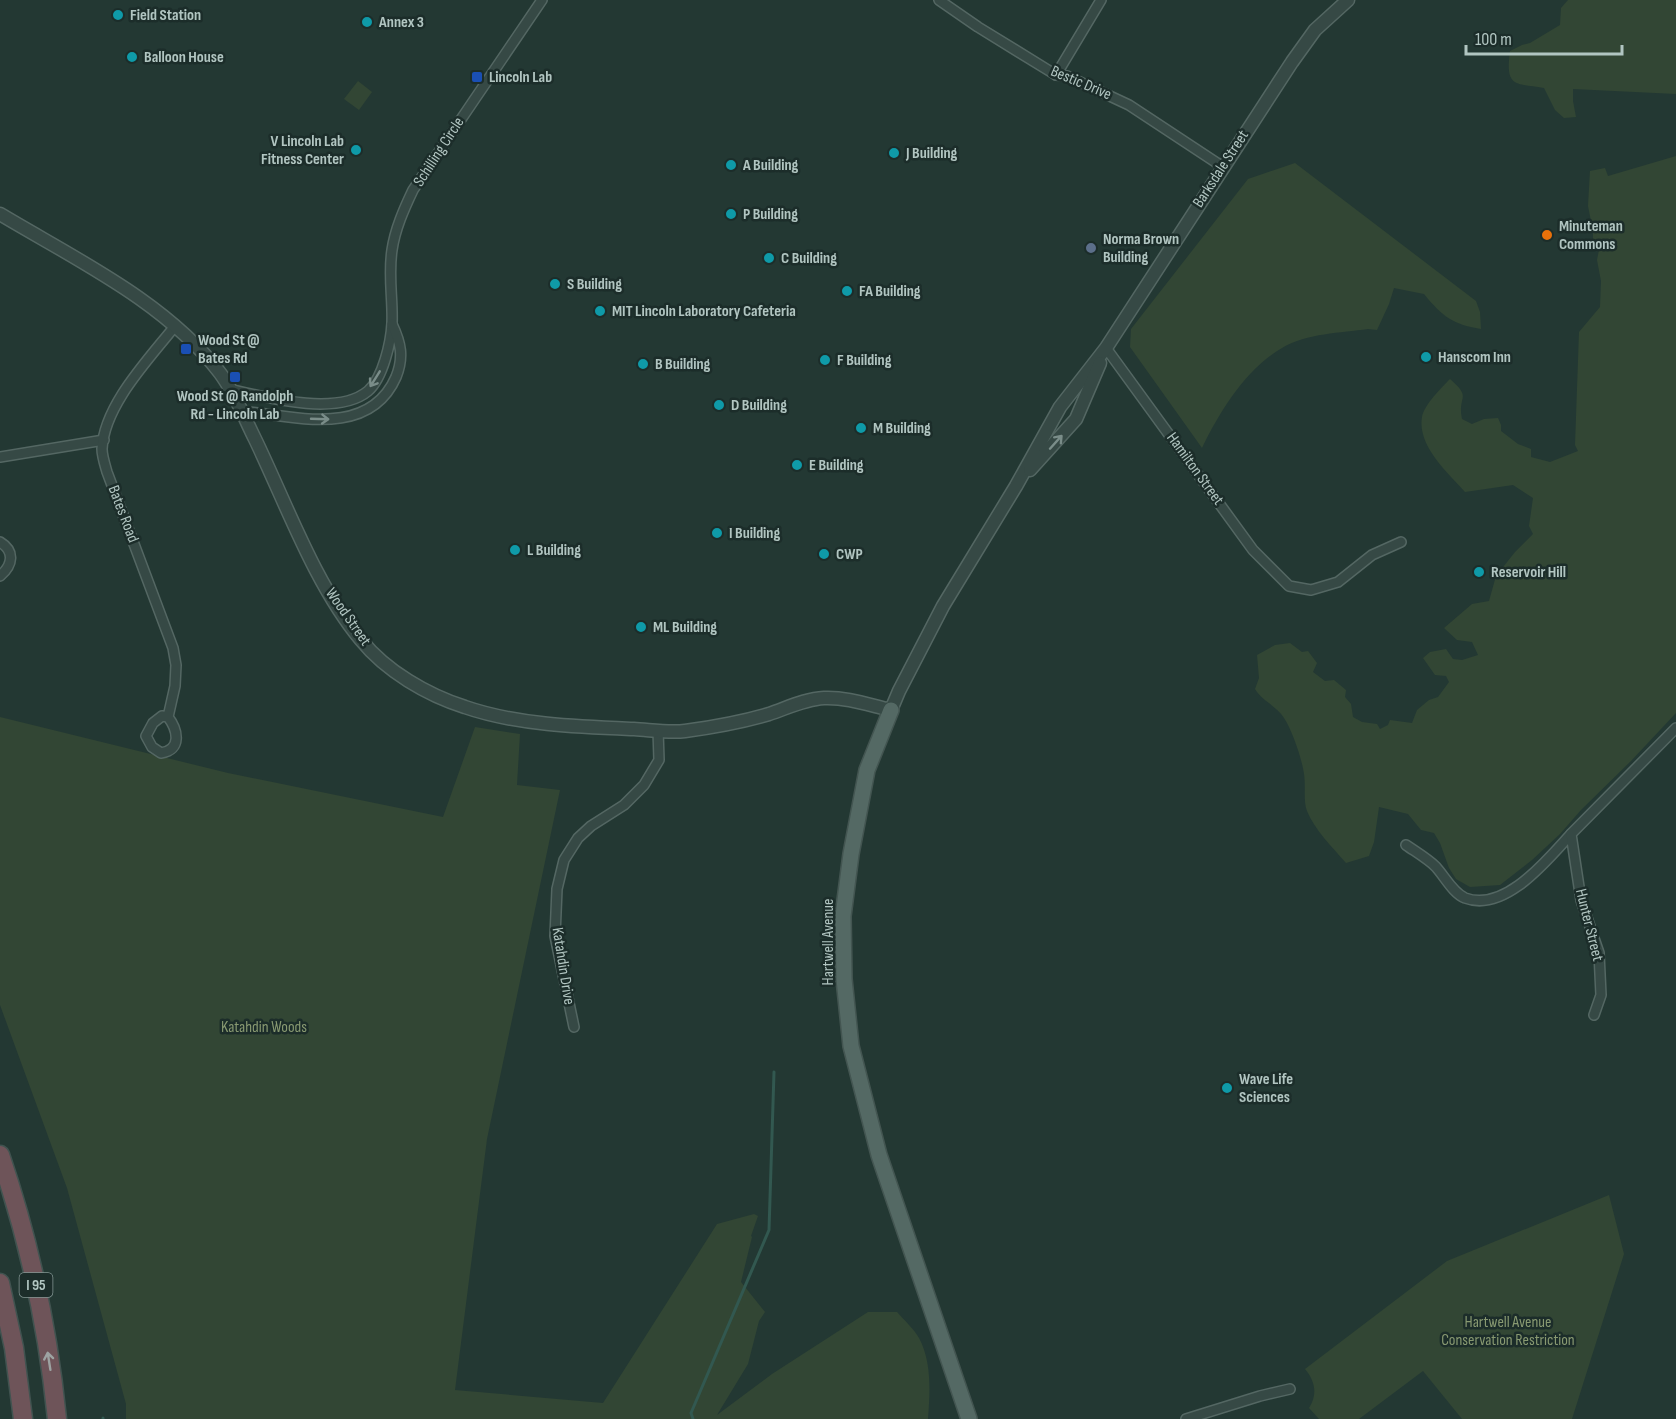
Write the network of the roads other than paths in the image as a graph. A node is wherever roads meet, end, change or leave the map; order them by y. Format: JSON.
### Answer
{"nodes":[{"id":1,"x":542,"y":0,"type":"edge"},
{"id":2,"x":939,"y":0,"type":"edge"},
{"id":3,"x":1101,"y":0,"type":"edge"},
{"id":4,"x":1348,"y":0,"type":"edge"},
{"id":5,"x":1056,"y":75,"type":"junction"},
{"id":6,"x":1223,"y":167,"type":"junction"},
{"id":7,"x":0,"y":214,"type":"edge"},
{"id":8,"x":392,"y":324,"type":"junction"},
{"id":9,"x":175,"y":326,"type":"junction"},
{"id":10,"x":1106,"y":348,"type":"junction"},
{"id":11,"x":229,"y":389,"type":"junction"},
{"id":12,"x":1060,"y":407,"type":"joint"},
{"id":13,"x":242,"y":411,"type":"junction"},
{"id":14,"x":1076,"y":418,"type":"joint"},
{"id":15,"x":104,"y":440,"type":"junction"},
{"id":16,"x":0,"y":457,"type":"edge"},
{"id":17,"x":1016,"y":486,"type":"junction"},
{"id":18,"x":0,"y":542,"type":"edge"},
{"id":19,"x":1401,"y":542,"type":"dead end"},
{"id":20,"x":0,"y":576,"type":"edge"},
{"id":21,"x":891,"y":710,"type":"junction"},
{"id":22,"x":168,"y":717,"type":"dead end"},
{"id":23,"x":1676,"y":728,"type":"edge"},
{"id":24,"x":658,"y":730,"type":"junction"},
{"id":25,"x":1571,"y":834,"type":"junction"},
{"id":26,"x":1406,"y":845,"type":"dead end"},
{"id":27,"x":1594,"y":1015,"type":"dead end"},
{"id":28,"x":574,"y":1028,"type":"dead end"},
{"id":29,"x":0,"y":1155,"type":"edge"},
{"id":30,"x":0,"y":1283,"type":"edge"},
{"id":31,"x":1290,"y":1389,"type":"dead end"},
{"id":32,"x":23,"y":1419,"type":"edge"},
{"id":33,"x":57,"y":1419,"type":"edge"},
{"id":34,"x":969,"y":1419,"type":"edge"},
{"id":35,"x":1186,"y":1419,"type":"edge"}],
"edges":[{"from":1,"to":8,"type":"street","name":"Schilling Circle"},
{"from":2,"to":5,"type":"street","name":"Bestic Drive"},
{"from":3,"to":5,"type":"street"},
{"from":4,"to":6,"type":"street","name":"Barksdale Street"},
{"from":5,"to":6,"type":"street","name":"Bestic Drive"},
{"from":6,"to":10,"type":"street","name":"Barksdale Street"},
{"from":7,"to":9,"type":"street","name":"Wood Street"},
{"from":8,"to":11,"type":"street","name":"Schilling Circle","one_way":true},
{"from":13,"to":8,"type":"street","name":"Schilling Circle","one_way":true},
{"from":9,"to":11,"type":"street","name":"Wood Street"},
{"from":9,"to":15,"type":"street","name":"Bates Road"},
{"from":10,"to":12,"type":"street","name":"Barksdale Street"},
{"from":10,"to":14,"type":"street","name":"Barksdale Street"},
{"from":10,"to":19,"type":"street","name":"Hamilton Street"},
{"from":11,"to":13,"type":"street","name":"Wood Street"},
{"from":12,"to":17,"type":"street","name":"Hartwell Avenue"},
{"from":13,"to":24,"type":"street","name":"Wood Street"},
{"from":17,"to":14,"type":"street","name":"Hartwell Avenue","one_way":true},
{"from":15,"to":16,"type":"street"},
{"from":15,"to":22,"type":"street","name":"Bates Road"},
{"from":17,"to":21,"type":"street","name":"Hartwell Avenue"},
{"from":18,"to":20,"type":"street"},
{"from":21,"to":24,"type":"street","name":"Wood Street"},
{"from":21,"to":34,"type":"main road","name":"Hartwell Avenue"},
{"from":23,"to":25,"type":"street"},
{"from":24,"to":28,"type":"street","name":"Katahdin Drive"},
{"from":25,"to":26,"type":"street"},
{"from":25,"to":27,"type":"street","name":"Hunter Street"},
{"from":33,"to":29,"type":"highway","number":"I 95","one_way":true},
{"from":30,"to":32,"type":"highway","number":"I 95"},
{"from":31,"to":35,"type":"street"}]}
